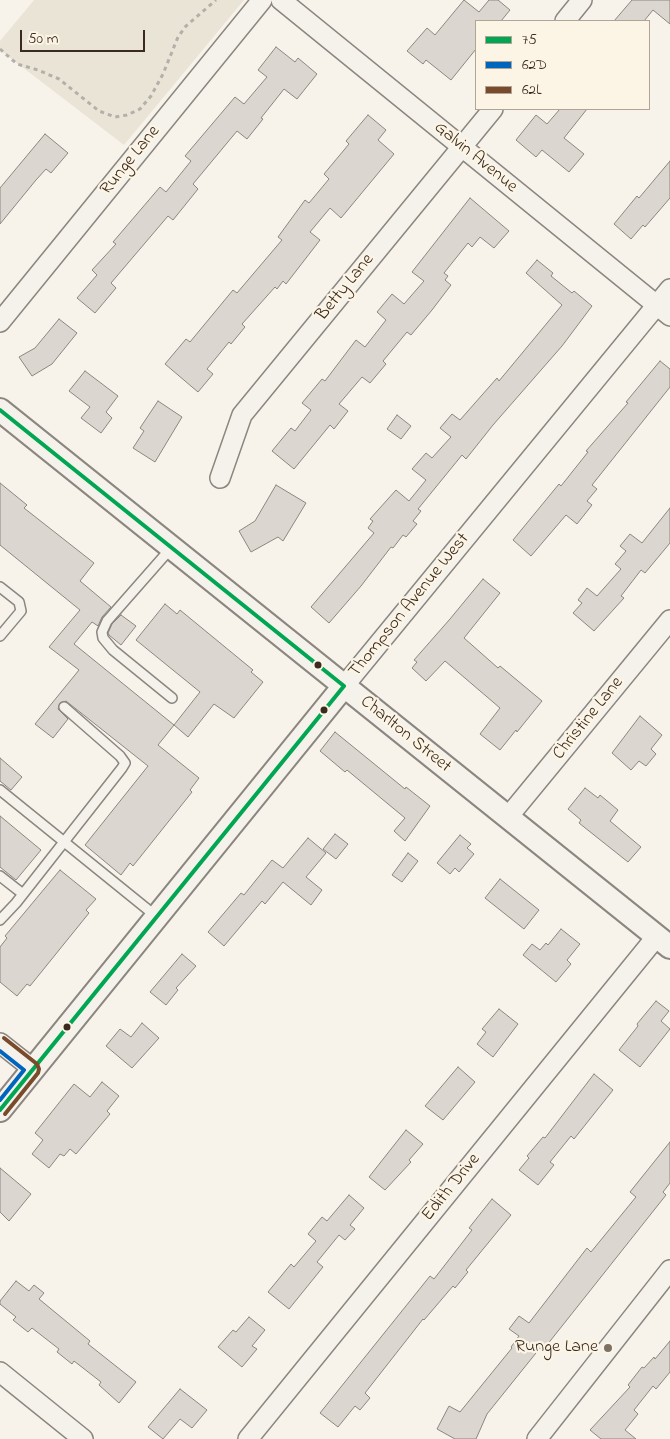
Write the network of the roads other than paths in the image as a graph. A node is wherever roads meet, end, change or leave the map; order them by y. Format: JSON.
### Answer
{"nodes":[{"id":1,"x":262,"y":0,"type":"edge"},
{"id":2,"x":280,"y":0,"type":"edge"},
{"id":3,"x":582,"y":0,"type":"edge"},
{"id":4,"x":566,"y":20,"type":"edge"},
{"id":5,"x":492,"y":110,"type":"edge"},
{"id":6,"x":462,"y":147,"type":"junction"},
{"id":7,"x":670,"y":289,"type":"edge"},
{"id":8,"x":663,"y":311,"type":"edge"},
{"id":9,"x":0,"y":322,"type":"edge"},
{"id":10,"x":0,"y":410,"type":"edge"},
{"id":11,"x":220,"y":478,"type":"dead end"},
{"id":12,"x":172,"y":547,"type":"junction"},
{"id":13,"x":0,"y":587,"type":"edge"},
{"id":14,"x":670,"y":620,"type":"edge"},
{"id":15,"x":0,"y":636,"type":"edge"},
{"id":16,"x":344,"y":686,"type":"junction"},
{"id":17,"x":172,"y":698,"type":"dead end"},
{"id":18,"x":64,"y":707,"type":"dead end"},
{"id":19,"x":0,"y":790,"type":"edge"},
{"id":20,"x":508,"y":817,"type":"junction"},
{"id":21,"x":63,"y":841,"type":"junction"},
{"id":22,"x":0,"y":876,"type":"edge"},
{"id":23,"x":23,"y":894,"type":"junction"},
{"id":24,"x":157,"y":917,"type":"junction"},
{"id":25,"x":0,"y":920,"type":"edge"},
{"id":26,"x":663,"y":942,"type":"edge"},
{"id":27,"x":0,"y":1043,"type":"edge"},
{"id":28,"x":33,"y":1069,"type":"junction"},
{"id":29,"x":0,"y":1110,"type":"edge"},
{"id":30,"x":670,"y":1270,"type":"edge"},
{"id":31,"x":0,"y":1372,"type":"edge"},
{"id":32,"x":84,"y":1439,"type":"edge"},
{"id":33,"x":248,"y":1439,"type":"edge"},
{"id":34,"x":537,"y":1439,"type":"edge"}],
"edges":[{"from":1,"to":9,"type":"street","name":"Runge Lane"},
{"from":2,"to":6,"type":"street","name":"Galvin Avenue"},
{"from":3,"to":4,"type":"street"},
{"from":5,"to":6,"type":"street","name":"Betty Lane"},
{"from":6,"to":8,"type":"street","name":"Galvin Avenue"},
{"from":6,"to":11,"type":"street","name":"Betty Lane"},
{"from":7,"to":8,"type":"street","name":"Thompson Avenue West"},
{"from":8,"to":16,"type":"street","name":"Thompson Avenue West"},
{"from":10,"to":12,"type":"street","name":"Charlton Street"},
{"from":12,"to":16,"type":"street","name":"Charlton Street"},
{"from":12,"to":17,"type":"lane"},
{"from":13,"to":15,"type":"lane"},
{"from":14,"to":20,"type":"street","name":"Christine Lane"},
{"from":16,"to":20,"type":"street","name":"Charlton Street"},
{"from":16,"to":24,"type":"street","name":"Thompson Avenue West"},
{"from":18,"to":21,"type":"lane"},
{"from":19,"to":21,"type":"lane"},
{"from":20,"to":26,"type":"street","name":"Charlton Street"},
{"from":21,"to":23,"type":"lane"},
{"from":21,"to":24,"type":"lane"},
{"from":22,"to":23,"type":"lane"},
{"from":23,"to":25,"type":"lane"},
{"from":24,"to":28,"type":"street","name":"Thompson Avenue West"},
{"from":26,"to":33,"type":"street","name":"Edith Drive"},
{"from":27,"to":28,"type":"street"},
{"from":28,"to":29,"type":"street","name":"Thompson Avenue West"},
{"from":30,"to":34,"type":"street"},
{"from":31,"to":32,"type":"street"}]}
